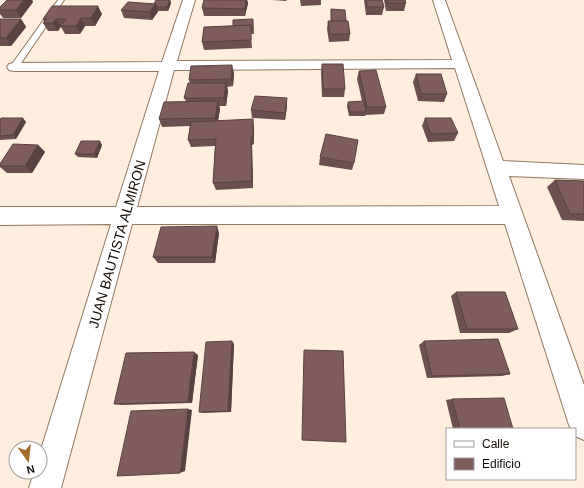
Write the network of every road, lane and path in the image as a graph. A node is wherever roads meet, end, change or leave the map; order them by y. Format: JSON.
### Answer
{"nodes":[{"id":1,"x":61,"y":0,"type":"edge"},
{"id":2,"x":189,"y":0,"type":"edge"},
{"id":3,"x":439,"y":0,"type":"edge"},
{"id":4,"x":461,"y":64,"type":"junction"},
{"id":5,"x":168,"y":65,"type":"junction"},
{"id":6,"x":14,"y":67,"type":"joint"},
{"id":7,"x":496,"y":168,"type":"junction"},
{"id":8,"x":584,"y":172,"type":"edge"},
{"id":9,"x":512,"y":215,"type":"junction"},
{"id":10,"x":0,"y":216,"type":"edge"},
{"id":11,"x":125,"y":216,"type":"junction"},
{"id":12,"x":584,"y":425,"type":"edge"},
{"id":13,"x":45,"y":488,"type":"edge"}],
"edges":[{"from":1,"to":6,"type":"lane"},
{"from":2,"to":5,"type":"street","name":"JUAN BAUTISTA ALMIRON"},
{"from":3,"to":4,"type":"street"},
{"from":4,"to":5,"type":"street"},
{"from":4,"to":7,"type":"street"},
{"from":5,"to":6,"type":"street"},
{"from":5,"to":11,"type":"street","name":"JUAN BAUTISTA ALMIRON"},
{"from":7,"to":8,"type":"street"},
{"from":7,"to":9,"type":"street"},
{"from":9,"to":11,"type":"street"},
{"from":9,"to":12,"type":"street"},
{"from":10,"to":11,"type":"street"},
{"from":11,"to":13,"type":"street","name":"JUAN BAUTISTA ALMIRON"}]}
